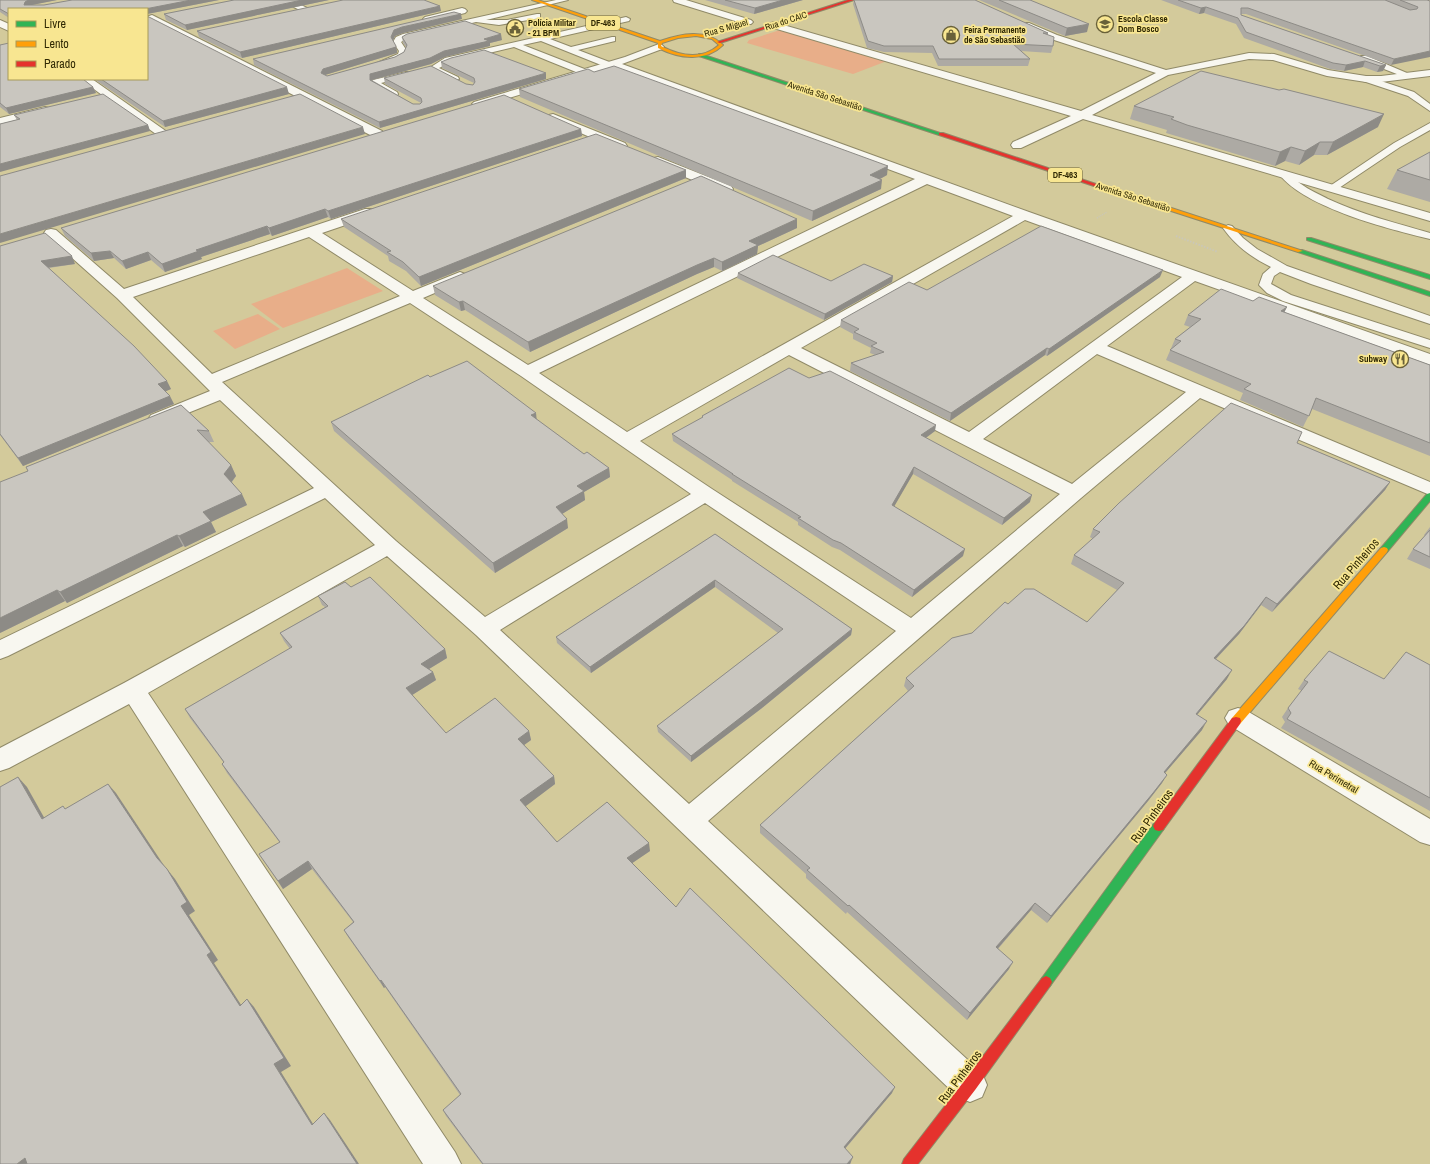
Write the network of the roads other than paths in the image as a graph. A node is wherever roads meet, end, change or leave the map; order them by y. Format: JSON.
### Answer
{"nodes":[{"id":1,"x":283,"y":0,"type":"edge"},
{"id":2,"x":534,"y":0,"type":"edge"},
{"id":3,"x":677,"y":0,"type":"edge"},
{"id":4,"x":822,"y":0,"type":"edge"},
{"id":5,"x":852,"y":0,"type":"edge"},
{"id":6,"x":569,"y":1,"type":"edge"},
{"id":7,"x":546,"y":4,"type":"junction"},
{"id":8,"x":451,"y":5,"type":"dead end"},
{"id":9,"x":800,"y":7,"type":"dead end"},
{"id":10,"x":290,"y":12,"type":"edge"},
{"id":11,"x":612,"y":14,"type":"dead end"},
{"id":12,"x":167,"y":15,"type":"edge"},
{"id":13,"x":537,"y":16,"type":"dead end"},
{"id":14,"x":150,"y":19,"type":"edge"},
{"id":15,"x":476,"y":20,"type":"junction"},
{"id":16,"x":630,"y":20,"type":"joint"},
{"id":17,"x":752,"y":21,"type":"joint"},
{"id":18,"x":1017,"y":21,"type":"edge"},
{"id":19,"x":416,"y":22,"type":"edge"},
{"id":20,"x":606,"y":24,"type":"junction"},
{"id":21,"x":773,"y":25,"type":"junction"},
{"id":22,"x":734,"y":26,"type":"dead end"},
{"id":23,"x":720,"y":30,"type":"dead end"},
{"id":24,"x":201,"y":32,"type":"edge"},
{"id":25,"x":666,"y":32,"type":"dead end"},
{"id":26,"x":187,"y":35,"type":"junction"},
{"id":27,"x":680,"y":36,"type":"junction"},
{"id":28,"x":699,"y":36,"type":"junction"},
{"id":29,"x":543,"y":39,"type":"junction"},
{"id":30,"x":612,"y":39,"type":"dead end"},
{"id":31,"x":515,"y":45,"type":"junction"},
{"id":32,"x":660,"y":45,"type":"junction"},
{"id":33,"x":722,"y":47,"type":"junction"},
{"id":34,"x":570,"y":50,"type":"junction"},
{"id":35,"x":673,"y":54,"type":"junction"},
{"id":36,"x":700,"y":55,"type":"junction"},
{"id":37,"x":1358,"y":56,"type":"edge"},
{"id":38,"x":629,"y":59,"type":"junction"},
{"id":39,"x":257,"y":60,"type":"edge"},
{"id":40,"x":242,"y":63,"type":"junction"},
{"id":41,"x":611,"y":64,"type":"junction"},
{"id":42,"x":375,"y":65,"type":"edge"},
{"id":43,"x":412,"y":72,"type":"edge"},
{"id":44,"x":584,"y":72,"type":"junction"},
{"id":45,"x":1165,"y":73,"type":"junction"},
{"id":46,"x":1430,"y":73,"type":"edge"},
{"id":47,"x":1410,"y":76,"type":"junction"},
{"id":48,"x":1366,"y":79,"type":"junction"},
{"id":49,"x":86,"y":80,"type":"edge"},
{"id":50,"x":464,"y":84,"type":"edge"},
{"id":51,"x":108,"y":95,"type":"junction"},
{"id":52,"x":303,"y":95,"type":"junction"},
{"id":53,"x":506,"y":96,"type":"junction"},
{"id":54,"x":93,"y":98,"type":"edge"},
{"id":55,"x":289,"y":99,"type":"edge"},
{"id":56,"x":404,"y":100,"type":"edge"},
{"id":57,"x":520,"y":102,"type":"edge"},
{"id":58,"x":468,"y":107,"type":"edge"},
{"id":59,"x":54,"y":108,"type":"edge"},
{"id":60,"x":1430,"y":108,"type":"edge"},
{"id":61,"x":541,"y":111,"type":"edge"},
{"id":62,"x":1082,"y":115,"type":"junction"},
{"id":63,"x":0,"y":121,"type":"edge"},
{"id":64,"x":1430,"y":126,"type":"edge"},
{"id":65,"x":597,"y":136,"type":"junction"},
{"id":66,"x":150,"y":138,"type":"edge"},
{"id":67,"x":362,"y":139,"type":"edge"},
{"id":68,"x":582,"y":141,"type":"edge"},
{"id":69,"x":1013,"y":144,"type":"joint"},
{"id":70,"x":631,"y":150,"type":"edge"},
{"id":71,"x":1032,"y":150,"type":"dead end"},
{"id":72,"x":645,"y":155,"type":"edge"},
{"id":73,"x":1284,"y":174,"type":"junction"},
{"id":74,"x":701,"y":178,"type":"junction"},
{"id":75,"x":926,"y":179,"type":"junction"},
{"id":76,"x":679,"y":187,"type":"edge"},
{"id":77,"x":1332,"y":188,"type":"junction"},
{"id":78,"x":736,"y":194,"type":"edge"},
{"id":79,"x":379,"y":209,"type":"edge"},
{"id":80,"x":1024,"y":215,"type":"junction"},
{"id":81,"x":1430,"y":217,"type":"edge"},
{"id":82,"x":1228,"y":228,"type":"junction"},
{"id":83,"x":66,"y":229,"type":"edge"},
{"id":84,"x":312,"y":232,"type":"junction"},
{"id":85,"x":51,"y":233,"type":"junction"},
{"id":86,"x":1430,"y":236,"type":"edge"},
{"id":87,"x":1302,"y":237,"type":"dead end"},
{"id":88,"x":37,"y":238,"type":"edge"},
{"id":89,"x":1279,"y":267,"type":"junction"},
{"id":90,"x":470,"y":273,"type":"edge"},
{"id":91,"x":1194,"y":275,"type":"junction"},
{"id":92,"x":1430,"y":278,"type":"edge"},
{"id":93,"x":1430,"y":294,"type":"edge"},
{"id":94,"x":122,"y":295,"type":"junction"},
{"id":95,"x":412,"y":296,"type":"junction"},
{"id":96,"x":1430,"y":320,"type":"edge"},
{"id":97,"x":1430,"y":344,"type":"edge"},
{"id":98,"x":1095,"y":347,"type":"junction"},
{"id":99,"x":789,"y":349,"type":"junction"},
{"id":100,"x":1430,"y":360,"type":"edge"},
{"id":101,"x":527,"y":372,"type":"junction"},
{"id":102,"x":216,"y":386,"type":"junction"},
{"id":103,"x":1198,"y":391,"type":"junction"},
{"id":104,"x":144,"y":424,"type":"edge"},
{"id":105,"x":627,"y":440,"type":"junction"},
{"id":106,"x":969,"y":441,"type":"junction"},
{"id":107,"x":328,"y":489,"type":"junction"},
{"id":108,"x":1430,"y":489,"type":"edge"},
{"id":109,"x":1074,"y":493,"type":"junction"},
{"id":110,"x":705,"y":494,"type":"junction"},
{"id":111,"x":1430,"y":496,"type":"edge"},
{"id":112,"x":389,"y":546,"type":"junction"},
{"id":113,"x":484,"y":629,"type":"junction"},
{"id":114,"x":913,"y":631,"type":"junction"},
{"id":115,"x":0,"y":650,"type":"edge"},
{"id":116,"x":133,"y":690,"type":"junction"},
{"id":117,"x":1238,"y":718,"type":"junction"},
{"id":118,"x":0,"y":760,"type":"edge"},
{"id":119,"x":688,"y":821,"type":"junction"},
{"id":120,"x":1430,"y":833,"type":"edge"},
{"id":121,"x":970,"y":1085,"type":"junction"},
{"id":122,"x":443,"y":1164,"type":"edge"},
{"id":123,"x":909,"y":1164,"type":"edge"}],
"edges":[{"from":1,"to":10,"type":"street"},
{"from":2,"to":7,"type":"main road","number":"DF-463"},
{"from":3,"to":17,"type":"street"},
{"from":4,"to":9,"type":"main road"},
{"from":5,"to":21,"type":"main road","name":"Rua do CAIC"},
{"from":6,"to":7,"type":"lane"},
{"from":7,"to":15,"type":"lane"},
{"from":7,"to":20,"type":"main road","number":"DF-463"},
{"from":8,"to":19,"type":"street"},
{"from":11,"to":16,"type":"main road","number":"DF-463"},
{"from":12,"to":14,"type":"street"},
{"from":13,"to":15,"type":"lane"},
{"from":14,"to":26,"type":"street"},
{"from":15,"to":42,"type":"lane"},
{"from":16,"to":20,"type":"lane"},
{"from":17,"to":22,"type":"main road","name":"Rua S Miguel"},
{"from":18,"to":45,"type":"street"},
{"from":20,"to":29,"type":"lane"},
{"from":20,"to":32,"type":"main road","number":"DF-463"},
{"from":21,"to":33,"type":"main road","name":"Rua do CAIC"},
{"from":21,"to":62,"type":"street"},
{"from":23,"to":28,"type":"main road","name":"Rua S Miguel"},
{"from":24,"to":26,"type":"street"},
{"from":25,"to":27,"type":"main road"},
{"from":26,"to":40,"type":"street"},
{"from":27,"to":28,"type":"main road"},
{"from":27,"to":32,"type":"main road"},
{"from":28,"to":33,"type":"main road"},
{"from":29,"to":31,"type":"lane"},
{"from":29,"to":34,"type":"lane"},
{"from":30,"to":34,"type":"lane"},
{"from":31,"to":44,"type":"lane"},
{"from":31,"to":50,"type":"lane"},
{"from":32,"to":35,"type":"main road","number":"DF-463"},
{"from":32,"to":38,"type":"street"},
{"from":33,"to":36,"type":"main road","number":"DF-463"},
{"from":34,"to":41,"type":"lane"},
{"from":35,"to":36,"type":"main road","number":"DF-463"},
{"from":35,"to":38,"type":"street"},
{"from":36,"to":82,"type":"main road","name":"Avenida São Sebastião","number":"DF-463"},
{"from":37,"to":47,"type":"lane"},
{"from":38,"to":41,"type":"street"},
{"from":39,"to":40,"type":"street"},
{"from":40,"to":52,"type":"street"},
{"from":41,"to":44,"type":"street"},
{"from":41,"to":75,"type":"street"},
{"from":43,"to":56,"type":"lane"},
{"from":44,"to":53,"type":"street"},
{"from":45,"to":48,"type":"street"},
{"from":45,"to":62,"type":"street"},
{"from":46,"to":47,"type":"street"},
{"from":47,"to":48,"type":"street"},
{"from":48,"to":60,"type":"lane"},
{"from":49,"to":51,"type":"street"},
{"from":51,"to":54,"type":"street"},
{"from":51,"to":66,"type":"street"},
{"from":52,"to":55,"type":"street"},
{"from":52,"to":67,"type":"street"},
{"from":53,"to":57,"type":"street"},
{"from":53,"to":58,"type":"street"},
{"from":59,"to":63,"type":"street"},
{"from":61,"to":65,"type":"street"},
{"from":62,"to":69,"type":"street"},
{"from":62,"to":73,"type":"street"},
{"from":64,"to":77,"type":"lane"},
{"from":65,"to":68,"type":"street"},
{"from":65,"to":70,"type":"street"},
{"from":69,"to":71,"type":"main road"},
{"from":72,"to":74,"type":"street"},
{"from":73,"to":77,"type":"street"},
{"from":73,"to":86,"type":"lane"},
{"from":74,"to":76,"type":"street"},
{"from":74,"to":78,"type":"street"},
{"from":75,"to":80,"type":"street"},
{"from":75,"to":101,"type":"street"},
{"from":77,"to":81,"type":"street"},
{"from":79,"to":84,"type":"street"},
{"from":80,"to":91,"type":"street"},
{"from":80,"to":99,"type":"street"},
{"from":82,"to":89,"type":"lane"},
{"from":82,"to":93,"type":"main road","name":"Avenida São Sebastião","number":"DF-463"},
{"from":83,"to":85,"type":"street"},
{"from":84,"to":94,"type":"street"},
{"from":84,"to":95,"type":"street"},
{"from":85,"to":88,"type":"street"},
{"from":85,"to":94,"type":"street"},
{"from":87,"to":92,"type":"main road"},
{"from":89,"to":96,"type":"lane"},
{"from":89,"to":97,"type":"lane"},
{"from":90,"to":95,"type":"street"},
{"from":91,"to":98,"type":"street"},
{"from":91,"to":100,"type":"street"},
{"from":94,"to":102,"type":"street"},
{"from":95,"to":101,"type":"street"},
{"from":95,"to":102,"type":"street"},
{"from":98,"to":103,"type":"street"},
{"from":98,"to":106,"type":"street"},
{"from":99,"to":105,"type":"street"},
{"from":99,"to":106,"type":"street"},
{"from":101,"to":105,"type":"street"},
{"from":102,"to":104,"type":"street"},
{"from":102,"to":107,"type":"street"},
{"from":103,"to":108,"type":"street"},
{"from":103,"to":109,"type":"street"},
{"from":105,"to":110,"type":"street"},
{"from":106,"to":109,"type":"street"},
{"from":107,"to":112,"type":"street"},
{"from":107,"to":115,"type":"street"},
{"from":109,"to":114,"type":"street"},
{"from":110,"to":113,"type":"street"},
{"from":110,"to":114,"type":"street"},
{"from":111,"to":117,"type":"main road","name":"Rua Pinheiros"},
{"from":112,"to":113,"type":"street"},
{"from":112,"to":116,"type":"street"},
{"from":113,"to":119,"type":"street"},
{"from":114,"to":119,"type":"street"},
{"from":116,"to":118,"type":"street"},
{"from":116,"to":122,"type":"street"},
{"from":117,"to":120,"type":"street","name":"Rua Perimetral"},
{"from":117,"to":121,"type":"main road","name":"Rua Pinheiros"},
{"from":119,"to":121,"type":"street"},
{"from":121,"to":123,"type":"main road","name":"Rua Pinheiros"}]}
